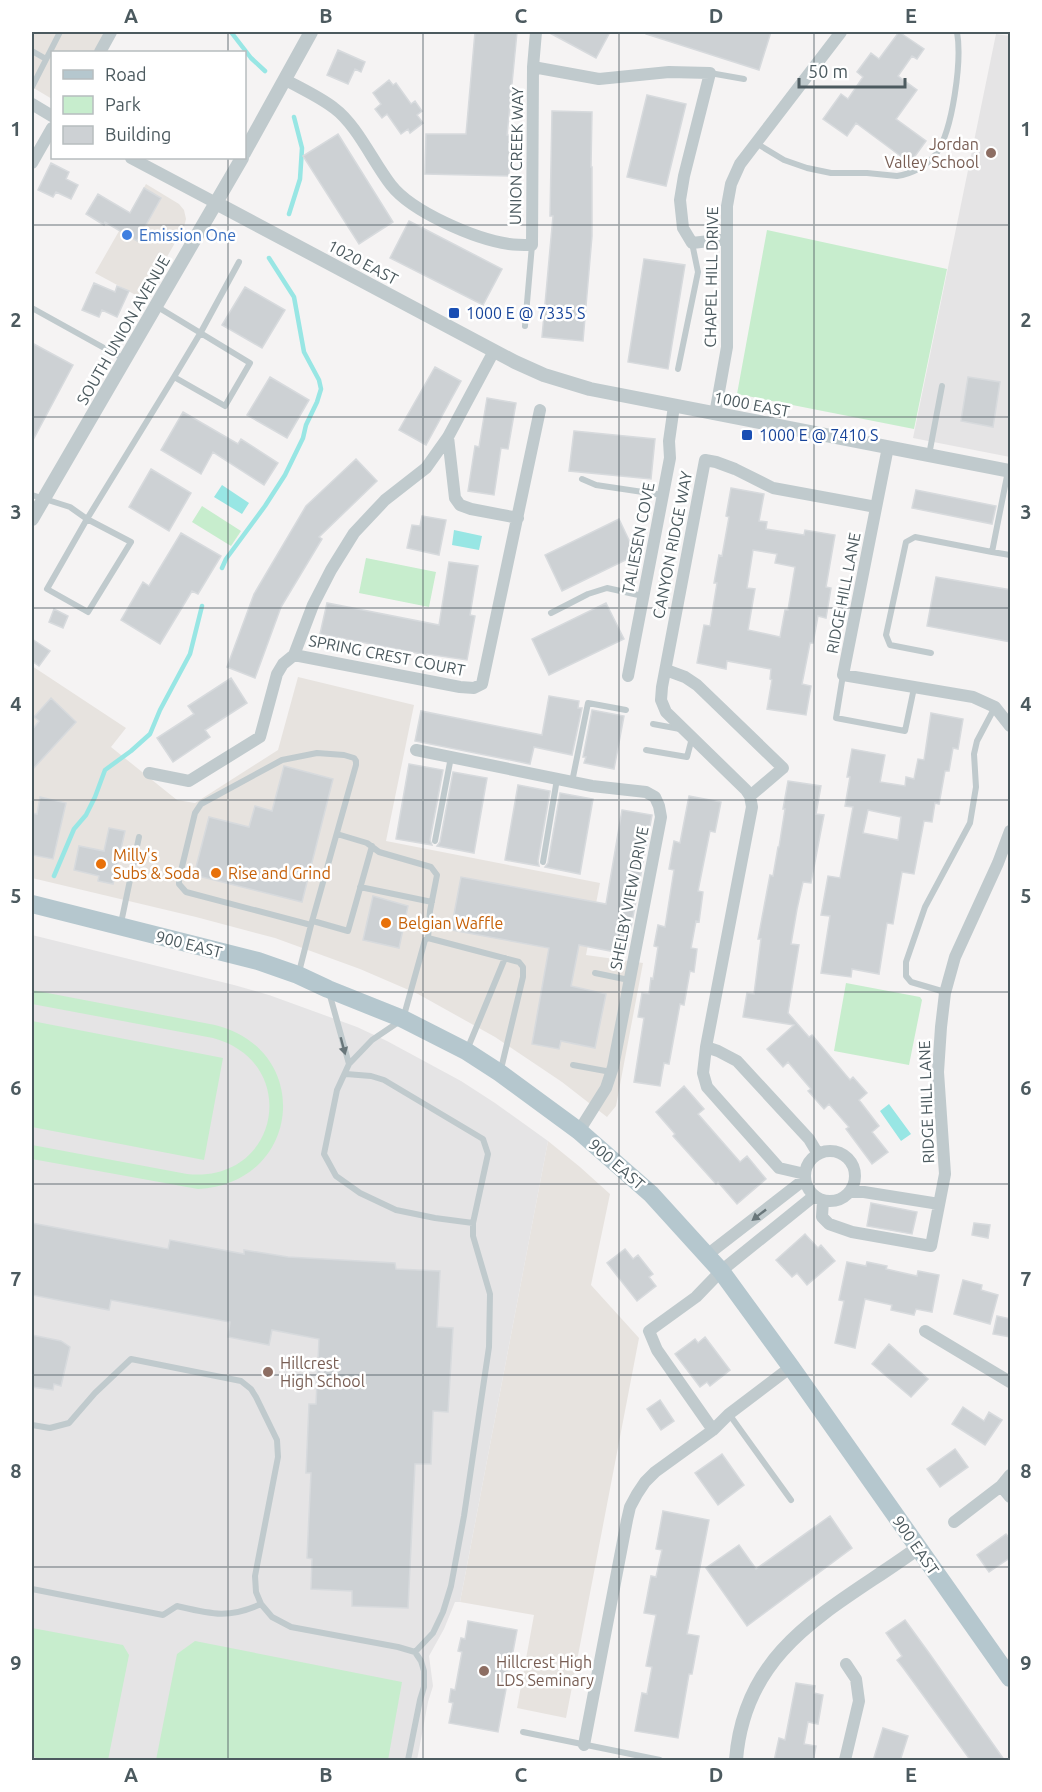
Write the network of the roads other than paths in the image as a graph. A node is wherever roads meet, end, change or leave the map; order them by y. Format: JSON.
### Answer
{"nodes":[{"id":1,"x":60,"y":32,"type":"edge"},
{"id":2,"x":111,"y":32,"type":"edge"},
{"id":3,"x":311,"y":32,"type":"edge"},
{"id":4,"x":536,"y":32,"type":"edge"},
{"id":5,"x":841,"y":32,"type":"edge"},
{"id":6,"x":957,"y":32,"type":"edge"},
{"id":7,"x":32,"y":51,"type":"edge"},
{"id":8,"x":101,"y":51,"type":"edge"},
{"id":9,"x":46,"y":59,"type":"junction"},
{"id":10,"x":533,"y":67,"type":"junction"},
{"id":11,"x":710,"y":73,"type":"junction"},
{"id":12,"x":286,"y":80,"type":"junction"},
{"id":13,"x":744,"y":80,"type":"dead end"},
{"id":14,"x":32,"y":87,"type":"edge"},
{"id":15,"x":32,"y":104,"type":"edge"},
{"id":16,"x":51,"y":115,"type":"edge"},
{"id":17,"x":51,"y":130,"type":"edge"},
{"id":18,"x":755,"y":143,"type":"junction"},
{"id":19,"x":246,"y":150,"type":"edge"},
{"id":20,"x":133,"y":159,"type":"edge"},
{"id":21,"x":241,"y":159,"type":"edge"},
{"id":22,"x":32,"y":163,"type":"edge"},
{"id":23,"x":216,"y":203,"type":"junction"},
{"id":24,"x":727,"y":239,"type":"junction"},
{"id":25,"x":692,"y":243,"type":"junction"},
{"id":26,"x":531,"y":245,"type":"junction"},
{"id":27,"x":239,"y":262,"type":"dead end"},
{"id":28,"x":156,"y":306,"type":"junction"},
{"id":29,"x":32,"y":308,"type":"edge"},
{"id":30,"x":525,"y":326,"type":"dead end"},
{"id":31,"x":201,"y":332,"type":"junction"},
{"id":32,"x":494,"y":351,"type":"junction"},
{"id":33,"x":125,"y":359,"type":"junction"},
{"id":34,"x":678,"y":369,"type":"dead end"},
{"id":35,"x":174,"y":377,"type":"junction"},
{"id":36,"x":942,"y":386,"type":"dead end"},
{"id":37,"x":674,"y":406,"type":"junction"},
{"id":38,"x":540,"y":410,"type":"dead end"},
{"id":39,"x":715,"y":414,"type":"junction"},
{"id":40,"x":448,"y":437,"type":"junction"},
{"id":41,"x":888,"y":447,"type":"junction"},
{"id":42,"x":929,"y":455,"type":"junction"},
{"id":43,"x":1009,"y":471,"type":"edge"},
{"id":44,"x":582,"y":479,"type":"dead end"},
{"id":45,"x":663,"y":495,"type":"junction"},
{"id":46,"x":37,"y":497,"type":"edge"},
{"id":47,"x":876,"y":507,"type":"junction"},
{"id":48,"x":518,"y":518,"type":"junction"},
{"id":49,"x":32,"y":519,"type":"edge"},
{"id":50,"x":87,"y":519,"type":"junction"},
{"id":51,"x":992,"y":552,"type":"junction"},
{"id":52,"x":1011,"y":555,"type":"edge"},
{"id":53,"x":643,"y":596,"type":"junction"},
{"id":54,"x":551,"y":613,"type":"dead end"},
{"id":55,"x":931,"y":653,"type":"dead end"},
{"id":56,"x":294,"y":654,"type":"junction"},
{"id":57,"x":666,"y":670,"type":"junction"},
{"id":58,"x":843,"y":675,"type":"junction"},
{"id":59,"x":627,"y":676,"type":"dead end"},
{"id":60,"x":914,"y":688,"type":"junction"},
{"id":61,"x":995,"y":707,"type":"junction"},
{"id":62,"x":626,"y":710,"type":"dead end"},
{"id":63,"x":652,"y":724,"type":"dead end"},
{"id":64,"x":1011,"y":726,"type":"edge"},
{"id":65,"x":688,"y":733,"type":"junction"},
{"id":66,"x":416,"y":750,"type":"dead end"},
{"id":67,"x":646,"y":750,"type":"dead end"},
{"id":68,"x":451,"y":756,"type":"junction"},
{"id":69,"x":149,"y":773,"type":"dead end"},
{"id":70,"x":558,"y":779,"type":"junction"},
{"id":71,"x":572,"y":782,"type":"junction"},
{"id":72,"x":750,"y":796,"type":"junction"},
{"id":73,"x":1011,"y":831,"type":"edge"},
{"id":74,"x":337,"y":834,"type":"junction"},
{"id":75,"x":139,"y":837,"type":"dead end"},
{"id":76,"x":435,"y":841,"type":"dead end"},
{"id":77,"x":372,"y":846,"type":"junction"},
{"id":78,"x":543,"y":862,"type":"dead end"},
{"id":79,"x":360,"y":887,"type":"junction"},
{"id":80,"x":432,"y":902,"type":"junction"},
{"id":81,"x":32,"y":904,"type":"edge"},
{"id":82,"x":312,"y":923,"type":"junction"},
{"id":83,"x":121,"y":927,"type":"junction"},
{"id":84,"x":428,"y":938,"type":"junction"},
{"id":85,"x":505,"y":958,"type":"junction"},
{"id":86,"x":595,"y":973,"type":"dead end"},
{"id":87,"x":298,"y":975,"type":"junction"},
{"id":88,"x":630,"y":980,"type":"junction"},
{"id":89,"x":328,"y":989,"type":"junction"},
{"id":90,"x":945,"y":993,"type":"junction"},
{"id":91,"x":404,"y":1019,"type":"junction"},
{"id":92,"x":706,"y":1047,"type":"junction"},
{"id":93,"x":466,"y":1051,"type":"junction"},
{"id":94,"x":349,"y":1064,"type":"junction"},
{"id":95,"x":573,"y":1065,"type":"dead end"},
{"id":96,"x":611,"y":1072,"type":"junction"},
{"id":97,"x":500,"y":1073,"type":"junction"},
{"id":98,"x":346,"y":1074,"type":"junction"},
{"id":99,"x":579,"y":1131,"type":"junction"},
{"id":100,"x":818,"y":1154,"type":"junction"},
{"id":101,"x":805,"y":1176,"type":"junction"},
{"id":102,"x":849,"y":1192,"type":"junction"},
{"id":103,"x":818,"y":1198,"type":"junction"},
{"id":104,"x":939,"y":1204,"type":"junction"},
{"id":105,"x":473,"y":1223,"type":"junction"},
{"id":106,"x":707,"y":1255,"type":"junction"},
{"id":107,"x":721,"y":1271,"type":"junction"},
{"id":108,"x":925,"y":1331,"type":"dead end"},
{"id":109,"x":791,"y":1366,"type":"junction"},
{"id":110,"x":1011,"y":1382,"type":"edge"},
{"id":111,"x":729,"y":1414,"type":"junction"},
{"id":112,"x":32,"y":1425,"type":"edge"},
{"id":113,"x":713,"y":1430,"type":"junction"},
{"id":114,"x":1011,"y":1475,"type":"edge"},
{"id":115,"x":1001,"y":1486,"type":"junction"},
{"id":116,"x":1011,"y":1497,"type":"edge"},
{"id":117,"x":791,"y":1500,"type":"dead end"},
{"id":118,"x":954,"y":1522,"type":"dead end"},
{"id":119,"x":918,"y":1548,"type":"junction"},
{"id":120,"x":32,"y":1589,"type":"edge"},
{"id":121,"x":261,"y":1604,"type":"junction"},
{"id":122,"x":416,"y":1652,"type":"junction"},
{"id":123,"x":846,"y":1664,"type":"dead end"},
{"id":124,"x":1011,"y":1677,"type":"edge"},
{"id":125,"x":523,"y":1732,"type":"dead end"},
{"id":126,"x":584,"y":1745,"type":"junction"},
{"id":127,"x":408,"y":1761,"type":"edge"},
{"id":128,"x":660,"y":1761,"type":"edge"},
{"id":129,"x":736,"y":1761,"type":"edge"},
{"id":130,"x":845,"y":1761,"type":"edge"}],
"edges":[{"from":1,"to":9,"type":"lane"},
{"from":2,"to":8,"type":"street"},
{"from":3,"to":12,"type":"street"},
{"from":4,"to":10,"type":"street","name":"UNION CREEK WAY"},
{"from":5,"to":18,"type":"street","name":"CHAPEL HILL DRIVE"},
{"from":6,"to":18,"type":"lane"},
{"from":7,"to":9,"type":"lane"},
{"from":9,"to":14,"type":"lane"},
{"from":10,"to":11,"type":"street","name":"UNION CREEK WAY"},
{"from":10,"to":26,"type":"street","name":"UNION CREEK WAY"},
{"from":11,"to":13,"type":"lane"},
{"from":11,"to":25,"type":"street"},
{"from":12,"to":19,"type":"street"},
{"from":12,"to":26,"type":"street","name":"UNION CREEK WAY"},
{"from":15,"to":16,"type":"street"},
{"from":17,"to":22,"type":"street"},
{"from":18,"to":24,"type":"street","name":"CHAPEL HILL DRIVE"},
{"from":20,"to":23,"type":"street"},
{"from":21,"to":23,"type":"street","name":"SOUTH UNION AVENUE"},
{"from":23,"to":28,"type":"street","name":"SOUTH UNION AVENUE"},
{"from":23,"to":32,"type":"street","name":"1020 EAST"},
{"from":24,"to":25,"type":"street"},
{"from":24,"to":39,"type":"street","name":"CHAPEL HILL DRIVE"},
{"from":25,"to":34,"type":"lane"},
{"from":26,"to":30,"type":"lane","name":"UNION CREEK WAY"},
{"from":27,"to":31,"type":"lane"},
{"from":28,"to":31,"type":"lane"},
{"from":28,"to":33,"type":"street","name":"SOUTH UNION AVENUE"},
{"from":29,"to":33,"type":"lane"},
{"from":31,"to":35,"type":"lane"},
{"from":31,"to":35,"type":"lane"},
{"from":32,"to":37,"type":"street","name":"1000 EAST"},
{"from":32,"to":40,"type":"street"},
{"from":33,"to":46,"type":"street","name":"SOUTH UNION AVENUE"},
{"from":35,"to":50,"type":"lane"},
{"from":36,"to":42,"type":"lane"},
{"from":37,"to":39,"type":"street","name":"1000 EAST"},
{"from":37,"to":45,"type":"street","name":"TALIESEN COVE"},
{"from":38,"to":48,"type":"street","name":"SPRING CREST COURT"},
{"from":39,"to":41,"type":"street","name":"1000 EAST"},
{"from":40,"to":48,"type":"street"},
{"from":40,"to":56,"type":"street"},
{"from":41,"to":42,"type":"street","name":"1000 EAST"},
{"from":41,"to":47,"type":"street","name":"RIDGE HILL LANE"},
{"from":42,"to":43,"type":"street","name":"1000 EAST"},
{"from":43,"to":51,"type":"lane"},
{"from":44,"to":45,"type":"lane"},
{"from":45,"to":53,"type":"street","name":"TALIESEN COVE"},
{"from":46,"to":49,"type":"street","name":"SOUTH UNION AVENUE"},
{"from":46,"to":50,"type":"lane"},
{"from":47,"to":57,"type":"street","name":"CANYON RIDGE WAY"},
{"from":47,"to":58,"type":"street","name":"RIDGE HILL LANE"},
{"from":48,"to":56,"type":"street","name":"SPRING CREST COURT"},
{"from":50,"to":50,"type":"lane"},
{"from":51,"to":52,"type":"lane"},
{"from":51,"to":55,"type":"lane"},
{"from":53,"to":54,"type":"lane"},
{"from":53,"to":59,"type":"street","name":"TALIESEN COVE"},
{"from":56,"to":69,"type":"street"},
{"from":57,"to":65,"type":"street","name":"CANYON RIDGE WAY"},
{"from":57,"to":72,"type":"street"},
{"from":58,"to":60,"type":"street","name":"RIDGE HILL LANE"},
{"from":58,"to":60,"type":"lane"},
{"from":60,"to":61,"type":"street","name":"RIDGE HILL LANE"},
{"from":61,"to":64,"type":"street","name":"RIDGE HILL LANE"},
{"from":61,"to":90,"type":"lane"},
{"from":62,"to":71,"type":"lane"},
{"from":63,"to":65,"type":"lane"},
{"from":65,"to":67,"type":"lane"},
{"from":65,"to":72,"type":"street","name":"CANYON RIDGE WAY"},
{"from":66,"to":68,"type":"street","name":"SHELBY VIEW DRIVE"},
{"from":68,"to":70,"type":"street","name":"SHELBY VIEW DRIVE"},
{"from":68,"to":76,"type":"lane"},
{"from":70,"to":71,"type":"street","name":"SHELBY VIEW DRIVE"},
{"from":70,"to":78,"type":"lane"},
{"from":71,"to":88,"type":"street","name":"SHELBY VIEW DRIVE"},
{"from":72,"to":92,"type":"street"},
{"from":73,"to":90,"type":"street","name":"RIDGE HILL LANE"},
{"from":74,"to":77,"type":"lane"},
{"from":74,"to":82,"type":"lane"},
{"from":74,"to":82,"type":"lane"},
{"from":75,"to":83,"type":"lane"},
{"from":77,"to":79,"type":"lane"},
{"from":77,"to":80,"type":"lane"},
{"from":79,"to":80,"type":"lane"},
{"from":79,"to":82,"type":"lane"},
{"from":80,"to":84,"type":"lane"},
{"from":81,"to":83,"type":"main road","name":"900 EAST"},
{"from":82,"to":87,"type":"lane"},
{"from":83,"to":87,"type":"main road","name":"900 EAST"},
{"from":84,"to":85,"type":"lane"},
{"from":84,"to":91,"type":"lane"},
{"from":85,"to":93,"type":"lane"},
{"from":85,"to":97,"type":"lane"},
{"from":86,"to":88,"type":"lane"},
{"from":87,"to":89,"type":"main road","name":"900 EAST"},
{"from":88,"to":96,"type":"street","name":"SHELBY VIEW DRIVE"},
{"from":89,"to":91,"type":"main road","name":"900 EAST"},
{"from":89,"to":94,"type":"lane","one_way":true},
{"from":90,"to":104,"type":"street","name":"RIDGE HILL LANE"},
{"from":91,"to":93,"type":"main road","name":"900 EAST"},
{"from":91,"to":94,"type":"lane"},
{"from":92,"to":100,"type":"street"},
{"from":92,"to":101,"type":"street"},
{"from":93,"to":97,"type":"main road","name":"900 EAST"},
{"from":94,"to":98,"type":"lane"},
{"from":95,"to":96,"type":"lane"},
{"from":96,"to":99,"type":"street","name":"SHELBY VIEW DRIVE"},
{"from":97,"to":99,"type":"main road","name":"900 EAST"},
{"from":98,"to":105,"type":"lane"},
{"from":98,"to":105,"type":"lane"},
{"from":99,"to":106,"type":"main road","name":"900 EAST"},
{"from":100,"to":101,"type":"street"},
{"from":100,"to":102,"type":"street"},
{"from":101,"to":103,"type":"street"},
{"from":101,"to":106,"type":"street","one_way":true},
{"from":102,"to":103,"type":"street"},
{"from":102,"to":104,"type":"street"},
{"from":103,"to":104,"type":"street","name":"RIDGE HILL LANE"},
{"from":103,"to":107,"type":"street"},
{"from":105,"to":122,"type":"lane"},
{"from":106,"to":107,"type":"main road","name":"900 EAST"},
{"from":107,"to":109,"type":"main road","name":"900 EAST"},
{"from":107,"to":113,"type":"street"},
{"from":108,"to":110,"type":"street"},
{"from":109,"to":111,"type":"street"},
{"from":109,"to":119,"type":"main road","name":"900 EAST"},
{"from":111,"to":113,"type":"street"},
{"from":111,"to":117,"type":"lane"},
{"from":112,"to":121,"type":"lane"},
{"from":113,"to":126,"type":"street"},
{"from":114,"to":115,"type":"street"},
{"from":115,"to":116,"type":"street"},
{"from":115,"to":118,"type":"street"},
{"from":119,"to":124,"type":"main road","name":"900 EAST"},
{"from":119,"to":129,"type":"street"},
{"from":120,"to":121,"type":"lane"},
{"from":121,"to":122,"type":"lane"},
{"from":122,"to":127,"type":"lane"},
{"from":123,"to":130,"type":"street"},
{"from":125,"to":126,"type":"lane"},
{"from":126,"to":128,"type":"lane"}]}
